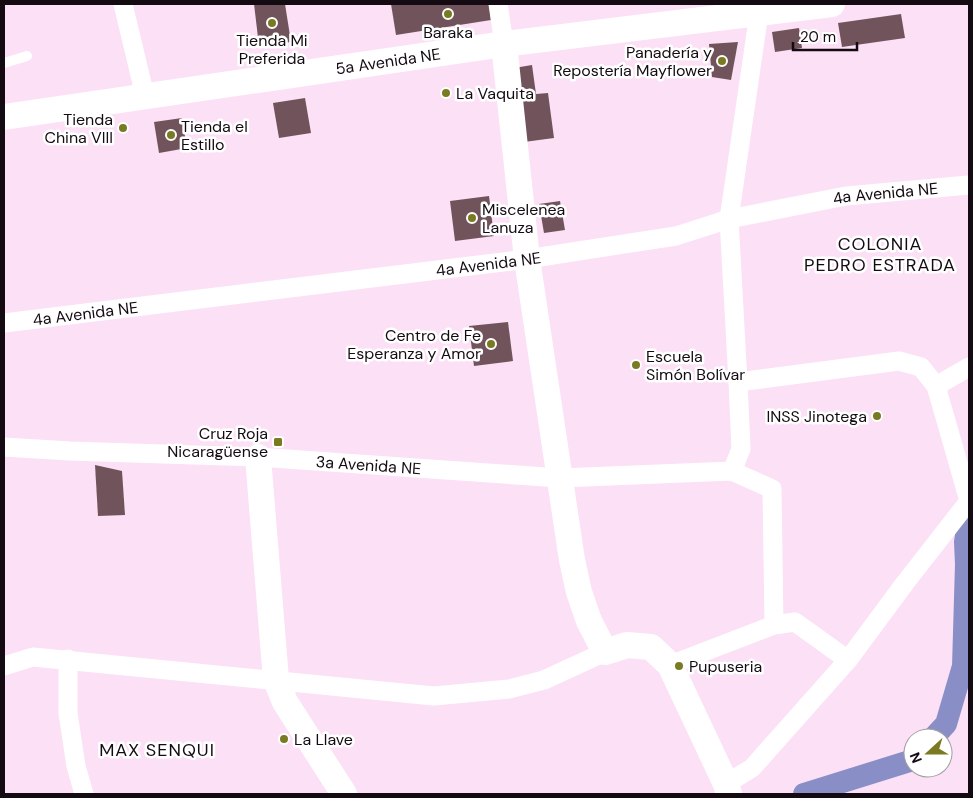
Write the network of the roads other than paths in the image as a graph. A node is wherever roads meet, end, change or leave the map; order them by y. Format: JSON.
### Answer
{"nodes":[{"id":1,"x":124,"y":4,"type":"edge"},
{"id":2,"x":498,"y":4,"type":"edge"},
{"id":3,"x":832,"y":4,"type":"edge"},
{"id":4,"x":759,"y":13,"type":"junction"},
{"id":5,"x":504,"y":44,"type":"junction"},
{"id":6,"x":27,"y":56,"type":"dead end"},
{"id":7,"x":4,"y":62,"type":"edge"},
{"id":8,"x":145,"y":96,"type":"junction"},
{"id":9,"x":4,"y":117,"type":"edge"},
{"id":10,"x":969,"y":185,"type":"edge"},
{"id":11,"x":729,"y":219,"type":"junction"},
{"id":12,"x":527,"y":259,"type":"junction"},
{"id":13,"x":4,"y":323,"type":"edge"},
{"id":14,"x":969,"y":367,"type":"edge"},
{"id":15,"x":738,"y":382,"type":"junction"},
{"id":16,"x":936,"y":386,"type":"junction"},
{"id":17,"x":4,"y":447,"type":"edge"},
{"id":18,"x":258,"y":458,"type":"junction"},
{"id":19,"x":732,"y":471,"type":"junction"},
{"id":20,"x":560,"y":478,"type":"junction"},
{"id":21,"x":969,"y":501,"type":"edge"},
{"id":22,"x":774,"y":625,"type":"junction"},
{"id":23,"x":605,"y":652,"type":"junction"},
{"id":24,"x":68,"y":659,"type":"junction"},
{"id":25,"x":848,"y":660,"type":"junction"},
{"id":26,"x":670,"y":665,"type":"junction"},
{"id":27,"x":4,"y":666,"type":"edge"},
{"id":28,"x":276,"y":680,"type":"junction"},
{"id":29,"x":727,"y":789,"type":"edge"},
{"id":30,"x":84,"y":794,"type":"edge"},
{"id":31,"x":344,"y":794,"type":"edge"}],
"edges":[{"from":1,"to":8,"type":"street"},
{"from":2,"to":5,"type":"street"},
{"from":3,"to":4,"type":"street","name":"5a Avenida NE"},
{"from":4,"to":5,"type":"street","name":"5a Avenida NE"},
{"from":4,"to":11,"type":"street"},
{"from":5,"to":8,"type":"street","name":"5a Avenida NE"},
{"from":5,"to":12,"type":"street"},
{"from":6,"to":7,"type":"lane"},
{"from":8,"to":9,"type":"street","name":"5a Avenida NE"},
{"from":10,"to":11,"type":"street","name":"4a Avenida NE"},
{"from":11,"to":12,"type":"street","name":"4a Avenida NE"},
{"from":11,"to":15,"type":"street"},
{"from":12,"to":13,"type":"street","name":"4a Avenida NE"},
{"from":12,"to":20,"type":"street"},
{"from":14,"to":16,"type":"street"},
{"from":15,"to":16,"type":"street"},
{"from":15,"to":19,"type":"street"},
{"from":16,"to":21,"type":"street"},
{"from":17,"to":18,"type":"street","name":"3a Avenida NE"},
{"from":18,"to":20,"type":"street","name":"3a Avenida NE"},
{"from":18,"to":28,"type":"street"},
{"from":19,"to":20,"type":"street","name":"3a Avenida NE"},
{"from":19,"to":22,"type":"street"},
{"from":20,"to":23,"type":"street"},
{"from":21,"to":25,"type":"street"},
{"from":22,"to":25,"type":"street"},
{"from":22,"to":26,"type":"street"},
{"from":23,"to":26,"type":"street"},
{"from":23,"to":28,"type":"street"},
{"from":24,"to":27,"type":"street"},
{"from":24,"to":28,"type":"street"},
{"from":24,"to":30,"type":"street"},
{"from":25,"to":29,"type":"street"},
{"from":26,"to":29,"type":"street"},
{"from":28,"to":31,"type":"street"}]}
